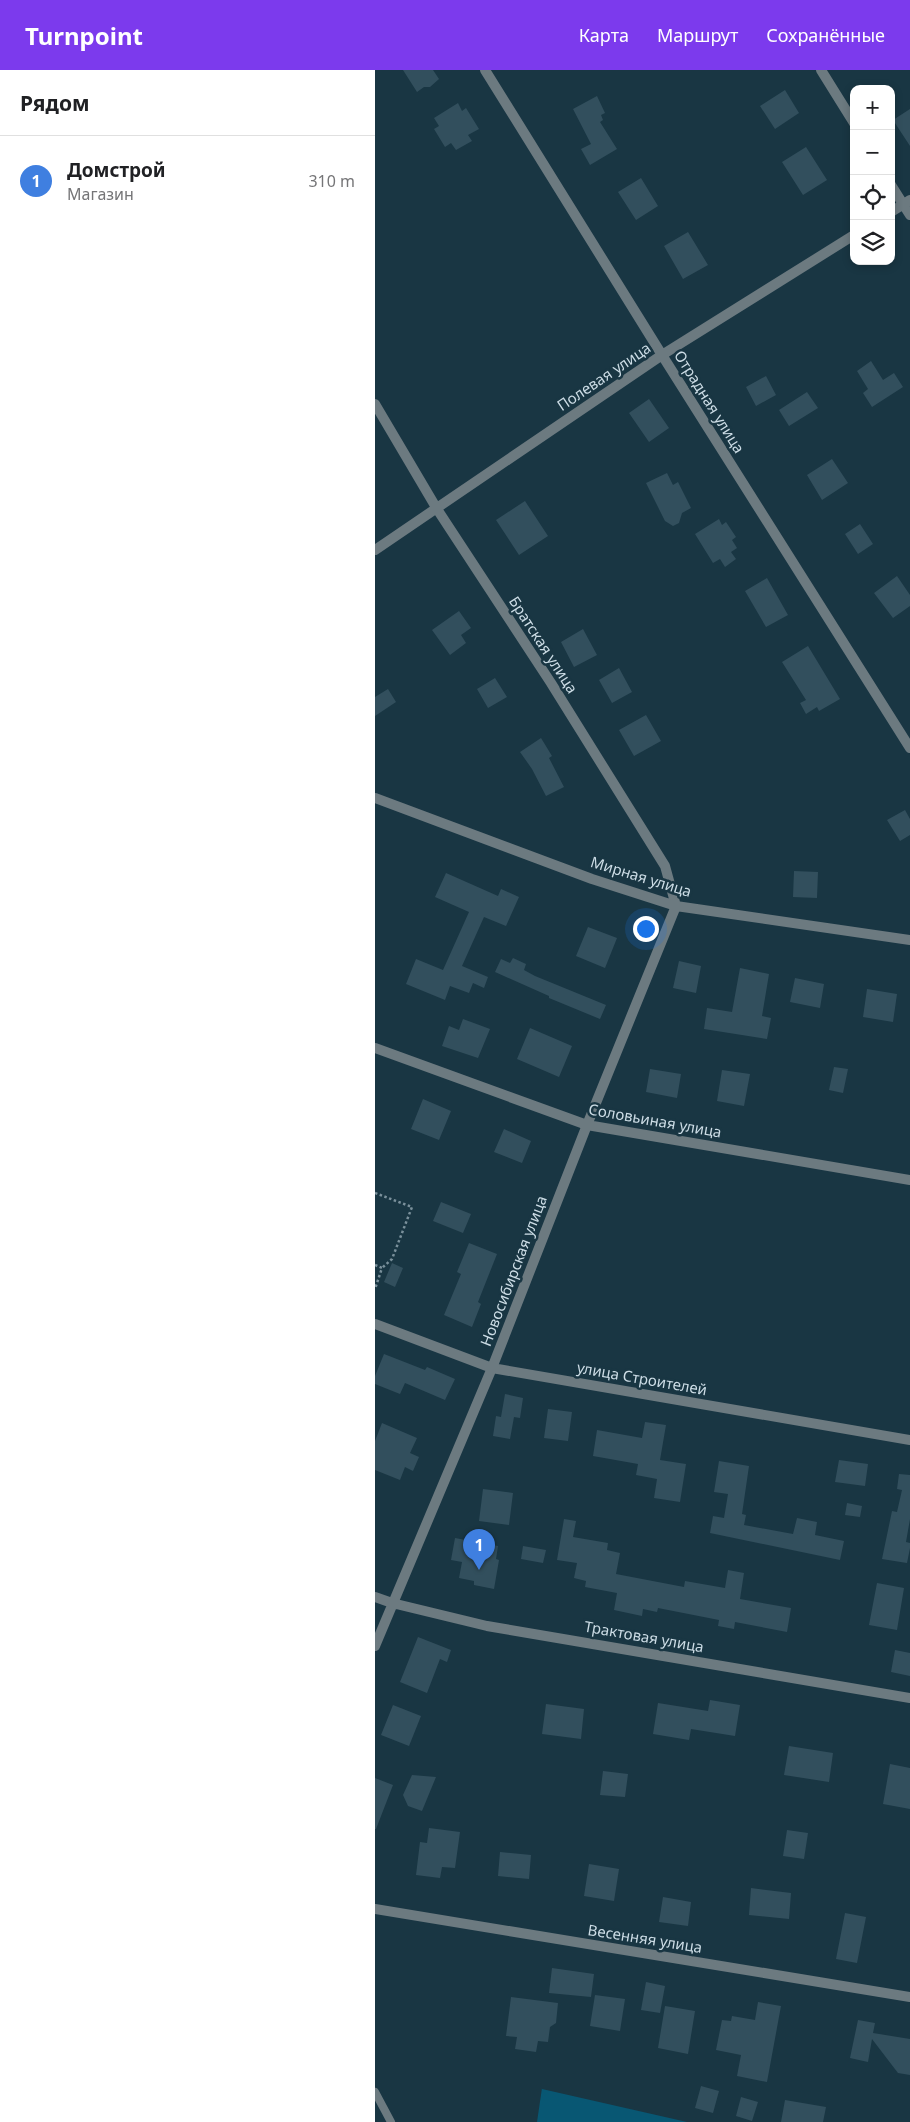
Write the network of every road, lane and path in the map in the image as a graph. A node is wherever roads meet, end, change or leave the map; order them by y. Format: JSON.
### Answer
{"nodes":[{"id":1,"x":485,"y":70,"type":"edge"},
{"id":2,"x":821,"y":70,"type":"edge"},
{"id":3,"x":850,"y":117,"type":"edge"},
{"id":4,"x":895,"y":189,"type":"edge"},
{"id":5,"x":907,"y":202,"type":"edge"},
{"id":6,"x":895,"y":210,"type":"edge"},
{"id":7,"x":910,"y":215,"type":"edge"},
{"id":8,"x":850,"y":238,"type":"edge"},
{"id":9,"x":662,"y":355,"type":"junction"},
{"id":10,"x":375,"y":404,"type":"edge"},
{"id":11,"x":437,"y":509,"type":"junction"},
{"id":12,"x":375,"y":550,"type":"edge"},
{"id":13,"x":910,"y":748,"type":"edge"},
{"id":14,"x":375,"y":798,"type":"edge"},
{"id":15,"x":676,"y":906,"type":"junction"},
{"id":16,"x":910,"y":940,"type":"edge"},
{"id":17,"x":375,"y":1048,"type":"edge"},
{"id":18,"x":587,"y":1125,"type":"junction"},
{"id":19,"x":910,"y":1180,"type":"edge"},
{"id":20,"x":375,"y":1193,"type":"edge"},
{"id":21,"x":375,"y":1265,"type":"edge"},
{"id":22,"x":382,"y":1268,"type":"junction"},
{"id":23,"x":375,"y":1289,"type":"edge"},
{"id":24,"x":375,"y":1324,"type":"edge"},
{"id":25,"x":492,"y":1368,"type":"junction"},
{"id":26,"x":910,"y":1440,"type":"edge"},
{"id":27,"x":375,"y":1597,"type":"edge"},
{"id":28,"x":393,"y":1603,"type":"junction"},
{"id":29,"x":375,"y":1646,"type":"edge"},
{"id":30,"x":910,"y":1698,"type":"edge"},
{"id":31,"x":375,"y":1909,"type":"edge"},
{"id":32,"x":910,"y":1998,"type":"edge"},
{"id":33,"x":375,"y":2092,"type":"edge"},
{"id":34,"x":391,"y":2122,"type":"edge"}],
"edges":[{"from":1,"to":9,"type":"street","name":"Отрадная улица"},
{"from":2,"to":3,"type":"street"},
{"from":4,"to":5,"type":"street"},
{"from":5,"to":6,"type":"street"},
{"from":5,"to":7,"type":"street"},
{"from":8,"to":9,"type":"street","name":"Полевая улица"},
{"from":9,"to":11,"type":"street","name":"Полевая улица"},
{"from":9,"to":13,"type":"street","name":"Отрадная улица"},
{"from":10,"to":11,"type":"street","name":"Братская улица"},
{"from":11,"to":12,"type":"street","name":"Полевая улица"},
{"from":11,"to":15,"type":"street","name":"Братская улица"},
{"from":14,"to":15,"type":"street","name":"Мирная улица"},
{"from":15,"to":16,"type":"street","name":"Мирная улица"},
{"from":15,"to":18,"type":"street","name":"Новосибирская улица"},
{"from":17,"to":18,"type":"street","name":"Соловьиная улица"},
{"from":18,"to":19,"type":"street","name":"Соловьиная улица"},
{"from":18,"to":25,"type":"street","name":"Новосибирская улица"},
{"from":20,"to":22,"type":"path"},
{"from":21,"to":22,"type":"path"},
{"from":22,"to":23,"type":"path"},
{"from":24,"to":25,"type":"street","name":"улица Строителей"},
{"from":25,"to":26,"type":"street","name":"улица Строителей"},
{"from":25,"to":28,"type":"street","name":"Новосибирская улица"},
{"from":27,"to":28,"type":"street","name":"Трактовая улица"},
{"from":28,"to":29,"type":"street","name":"Новосибирская улица"},
{"from":28,"to":30,"type":"street","name":"Трактовая улица"},
{"from":31,"to":32,"type":"street","name":"Весенняя улица"},
{"from":33,"to":34,"type":"lane"}]}
